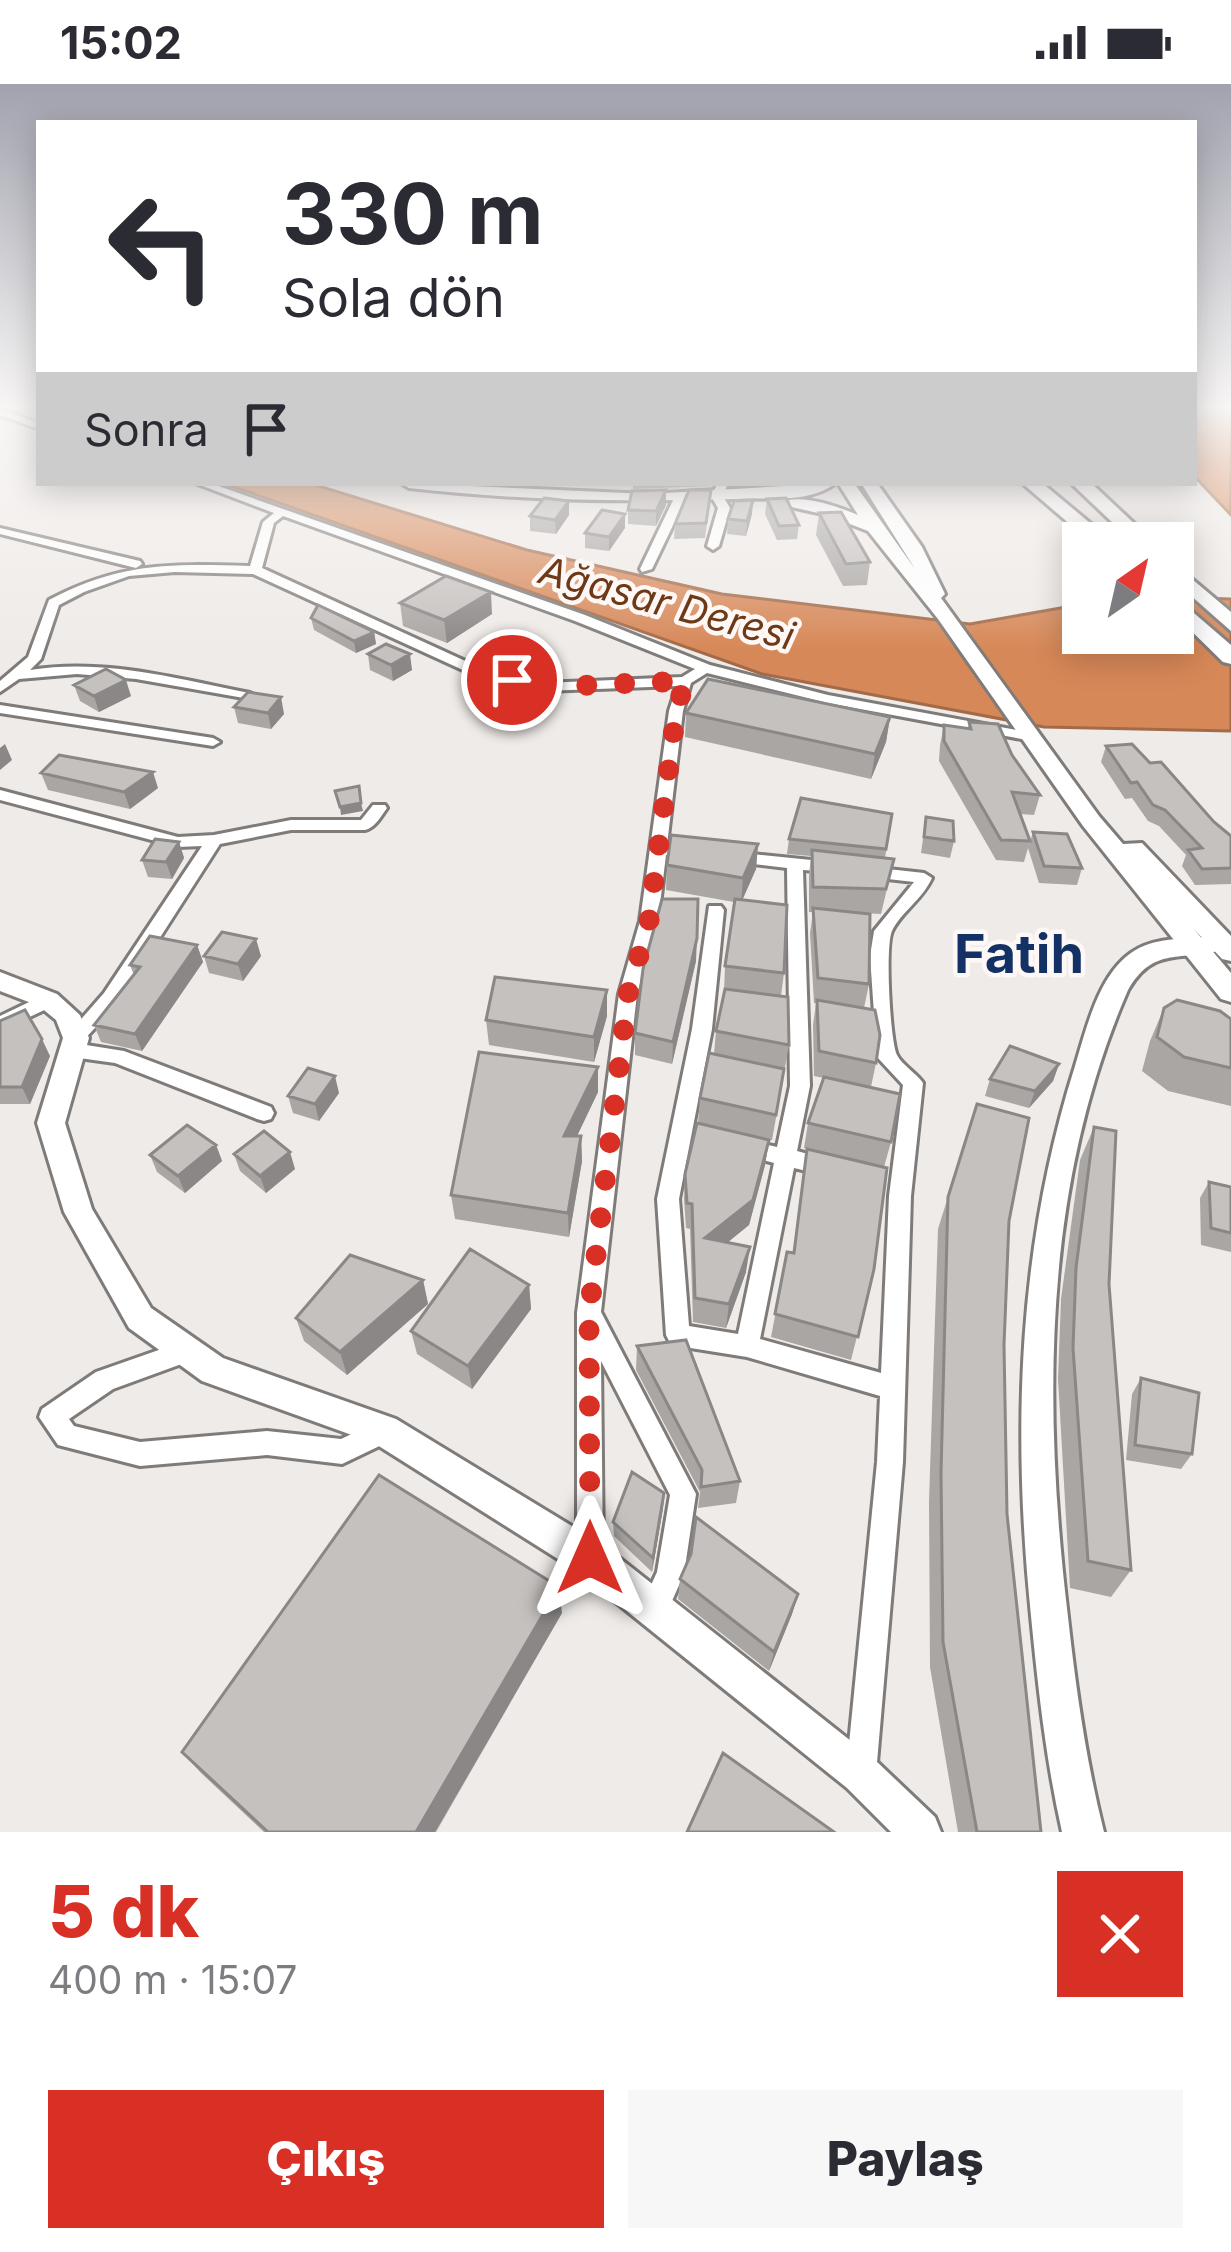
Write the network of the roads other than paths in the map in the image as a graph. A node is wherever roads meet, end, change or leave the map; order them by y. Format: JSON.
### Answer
{"nodes":[{"id":1,"x":213,"y":488,"type":"edge"},
{"id":2,"x":449,"y":488,"type":"edge"},
{"id":3,"x":817,"y":488,"type":"edge"},
{"id":4,"x":1036,"y":488,"type":"edge"},
{"id":5,"x":1057,"y":488,"type":"edge"},
{"id":6,"x":1085,"y":488,"type":"edge"},
{"id":7,"x":1104,"y":488,"type":"edge"},
{"id":8,"x":720,"y":489,"type":"edge"},
{"id":9,"x":862,"y":492,"type":"edge"},
{"id":10,"x":681,"y":496,"type":"junction"},
{"id":11,"x":747,"y":497,"type":"junction"},
{"id":12,"x":282,"y":512,"type":"junction"},
{"id":13,"x":1078,"y":522,"type":"edge"},
{"id":14,"x":1092,"y":522,"type":"edge"},
{"id":15,"x":1122,"y":522,"type":"edge"},
{"id":16,"x":1135,"y":522,"type":"edge"},
{"id":17,"x":0,"y":531,"type":"edge"},
{"id":18,"x":877,"y":532,"type":"junction"},
{"id":19,"x":713,"y":546,"type":"dead end"},
{"id":20,"x":152,"y":566,"type":"junction"},
{"id":21,"x":646,"y":569,"type":"dead end"},
{"id":22,"x":255,"y":570,"type":"junction"},
{"id":23,"x":1194,"y":588,"type":"edge"},
{"id":24,"x":945,"y":615,"type":"junction"},
{"id":25,"x":1194,"y":621,"type":"edge"},
{"id":26,"x":1231,"y":624,"type":"edge"},
{"id":27,"x":1231,"y":657,"type":"edge"},
{"id":28,"x":705,"y":668,"type":"junction"},
{"id":29,"x":17,"y":676,"type":"junction"},
{"id":30,"x":685,"y":681,"type":"junction"},
{"id":31,"x":0,"y":688,"type":"edge"},
{"id":32,"x":250,"y":697,"type":"edge"},
{"id":33,"x":0,"y":709,"type":"edge"},
{"id":34,"x":1024,"y":730,"type":"junction"},
{"id":35,"x":213,"y":742,"type":"dead end"},
{"id":36,"x":0,"y":795,"type":"edge"},
{"id":37,"x":379,"y":808,"type":"dead end"},
{"id":38,"x":214,"y":840,"type":"junction"},
{"id":39,"x":656,"y":849,"type":"junction"},
{"id":40,"x":795,"y":863,"type":"junction"},
{"id":41,"x":714,"y":910,"type":"dead end"},
{"id":42,"x":1216,"y":947,"type":"edge"},
{"id":43,"x":0,"y":981,"type":"edge"},
{"id":44,"x":1231,"y":992,"type":"edge"},
{"id":45,"x":48,"y":1000,"type":"junction"},
{"id":46,"x":0,"y":1024,"type":"edge"},
{"id":47,"x":74,"y":1044,"type":"junction"},
{"id":48,"x":789,"y":1084,"type":"junction"},
{"id":49,"x":823,"y":1091,"type":"edge"},
{"id":50,"x":264,"y":1113,"type":"dead end"},
{"id":51,"x":701,"y":1137,"type":"junction"},
{"id":52,"x":786,"y":1157,"type":"junction"},
{"id":53,"x":855,"y":1173,"type":"edge"},
{"id":54,"x":589,"y":1313,"type":"junction"},
{"id":55,"x":747,"y":1346,"type":"junction"},
{"id":56,"x":190,"y":1350,"type":"junction"},
{"id":57,"x":893,"y":1388,"type":"junction"},
{"id":58,"x":384,"y":1430,"type":"junction"},
{"id":59,"x":590,"y":1558,"type":"junction"},
{"id":60,"x":654,"y":1609,"type":"junction"},
{"id":61,"x":860,"y":1774,"type":"junction"},
{"id":62,"x":920,"y":1832,"type":"edge"},
{"id":63,"x":1083,"y":1832,"type":"edge"}],
"edges":[{"from":1,"to":12,"type":"street"},
{"from":2,"to":10,"type":"main road"},
{"from":3,"to":11,"type":"main road"},
{"from":4,"to":13,"type":"highway"},
{"from":5,"to":14,"type":"highway"},
{"from":6,"to":15,"type":"highway"},
{"from":7,"to":16,"type":"highway"},
{"from":8,"to":10,"type":"main road"},
{"from":8,"to":11,"type":"main road"},
{"from":8,"to":19,"type":"street"},
{"from":9,"to":11,"type":"main road"},
{"from":9,"to":18,"type":"main road"},
{"from":9,"to":24,"type":"main road"},
{"from":10,"to":21,"type":"street"},
{"from":11,"to":18,"type":"main road"},
{"from":12,"to":22,"type":"street"},
{"from":12,"to":28,"type":"street"},
{"from":17,"to":20,"type":"street"},
{"from":18,"to":24,"type":"main road"},
{"from":20,"to":22,"type":"street"},
{"from":20,"to":29,"type":"street"},
{"from":22,"to":30,"type":"street"},
{"from":23,"to":26,"type":"highway"},
{"from":24,"to":34,"type":"main road"},
{"from":25,"to":27,"type":"highway"},
{"from":28,"to":30,"type":"street"},
{"from":28,"to":34,"type":"street"},
{"from":29,"to":31,"type":"street"},
{"from":29,"to":32,"type":"street"},
{"from":30,"to":39,"type":"street"},
{"from":33,"to":35,"type":"street"},
{"from":34,"to":42,"type":"main road"},
{"from":36,"to":38,"type":"street"},
{"from":37,"to":38,"type":"street"},
{"from":38,"to":47,"type":"street"},
{"from":39,"to":40,"type":"street"},
{"from":39,"to":54,"type":"street"},
{"from":40,"to":48,"type":"street"},
{"from":40,"to":57,"type":"street"},
{"from":41,"to":51,"type":"street"},
{"from":42,"to":44,"type":"main road"},
{"from":42,"to":63,"type":"street"},
{"from":43,"to":45,"type":"street"},
{"from":45,"to":46,"type":"street"},
{"from":45,"to":47,"type":"street"},
{"from":47,"to":50,"type":"street"},
{"from":47,"to":56,"type":"street"},
{"from":48,"to":49,"type":"street"},
{"from":48,"to":52,"type":"street"},
{"from":51,"to":52,"type":"street"},
{"from":51,"to":55,"type":"street"},
{"from":52,"to":53,"type":"street"},
{"from":52,"to":55,"type":"street"},
{"from":54,"to":59,"type":"street"},
{"from":54,"to":60,"type":"street"},
{"from":55,"to":57,"type":"street"},
{"from":56,"to":58,"type":"street"},
{"from":56,"to":58,"type":"street"},
{"from":57,"to":61,"type":"street"},
{"from":58,"to":59,"type":"street"},
{"from":59,"to":60,"type":"street"},
{"from":60,"to":61,"type":"street"},
{"from":61,"to":62,"type":"street"}]}
